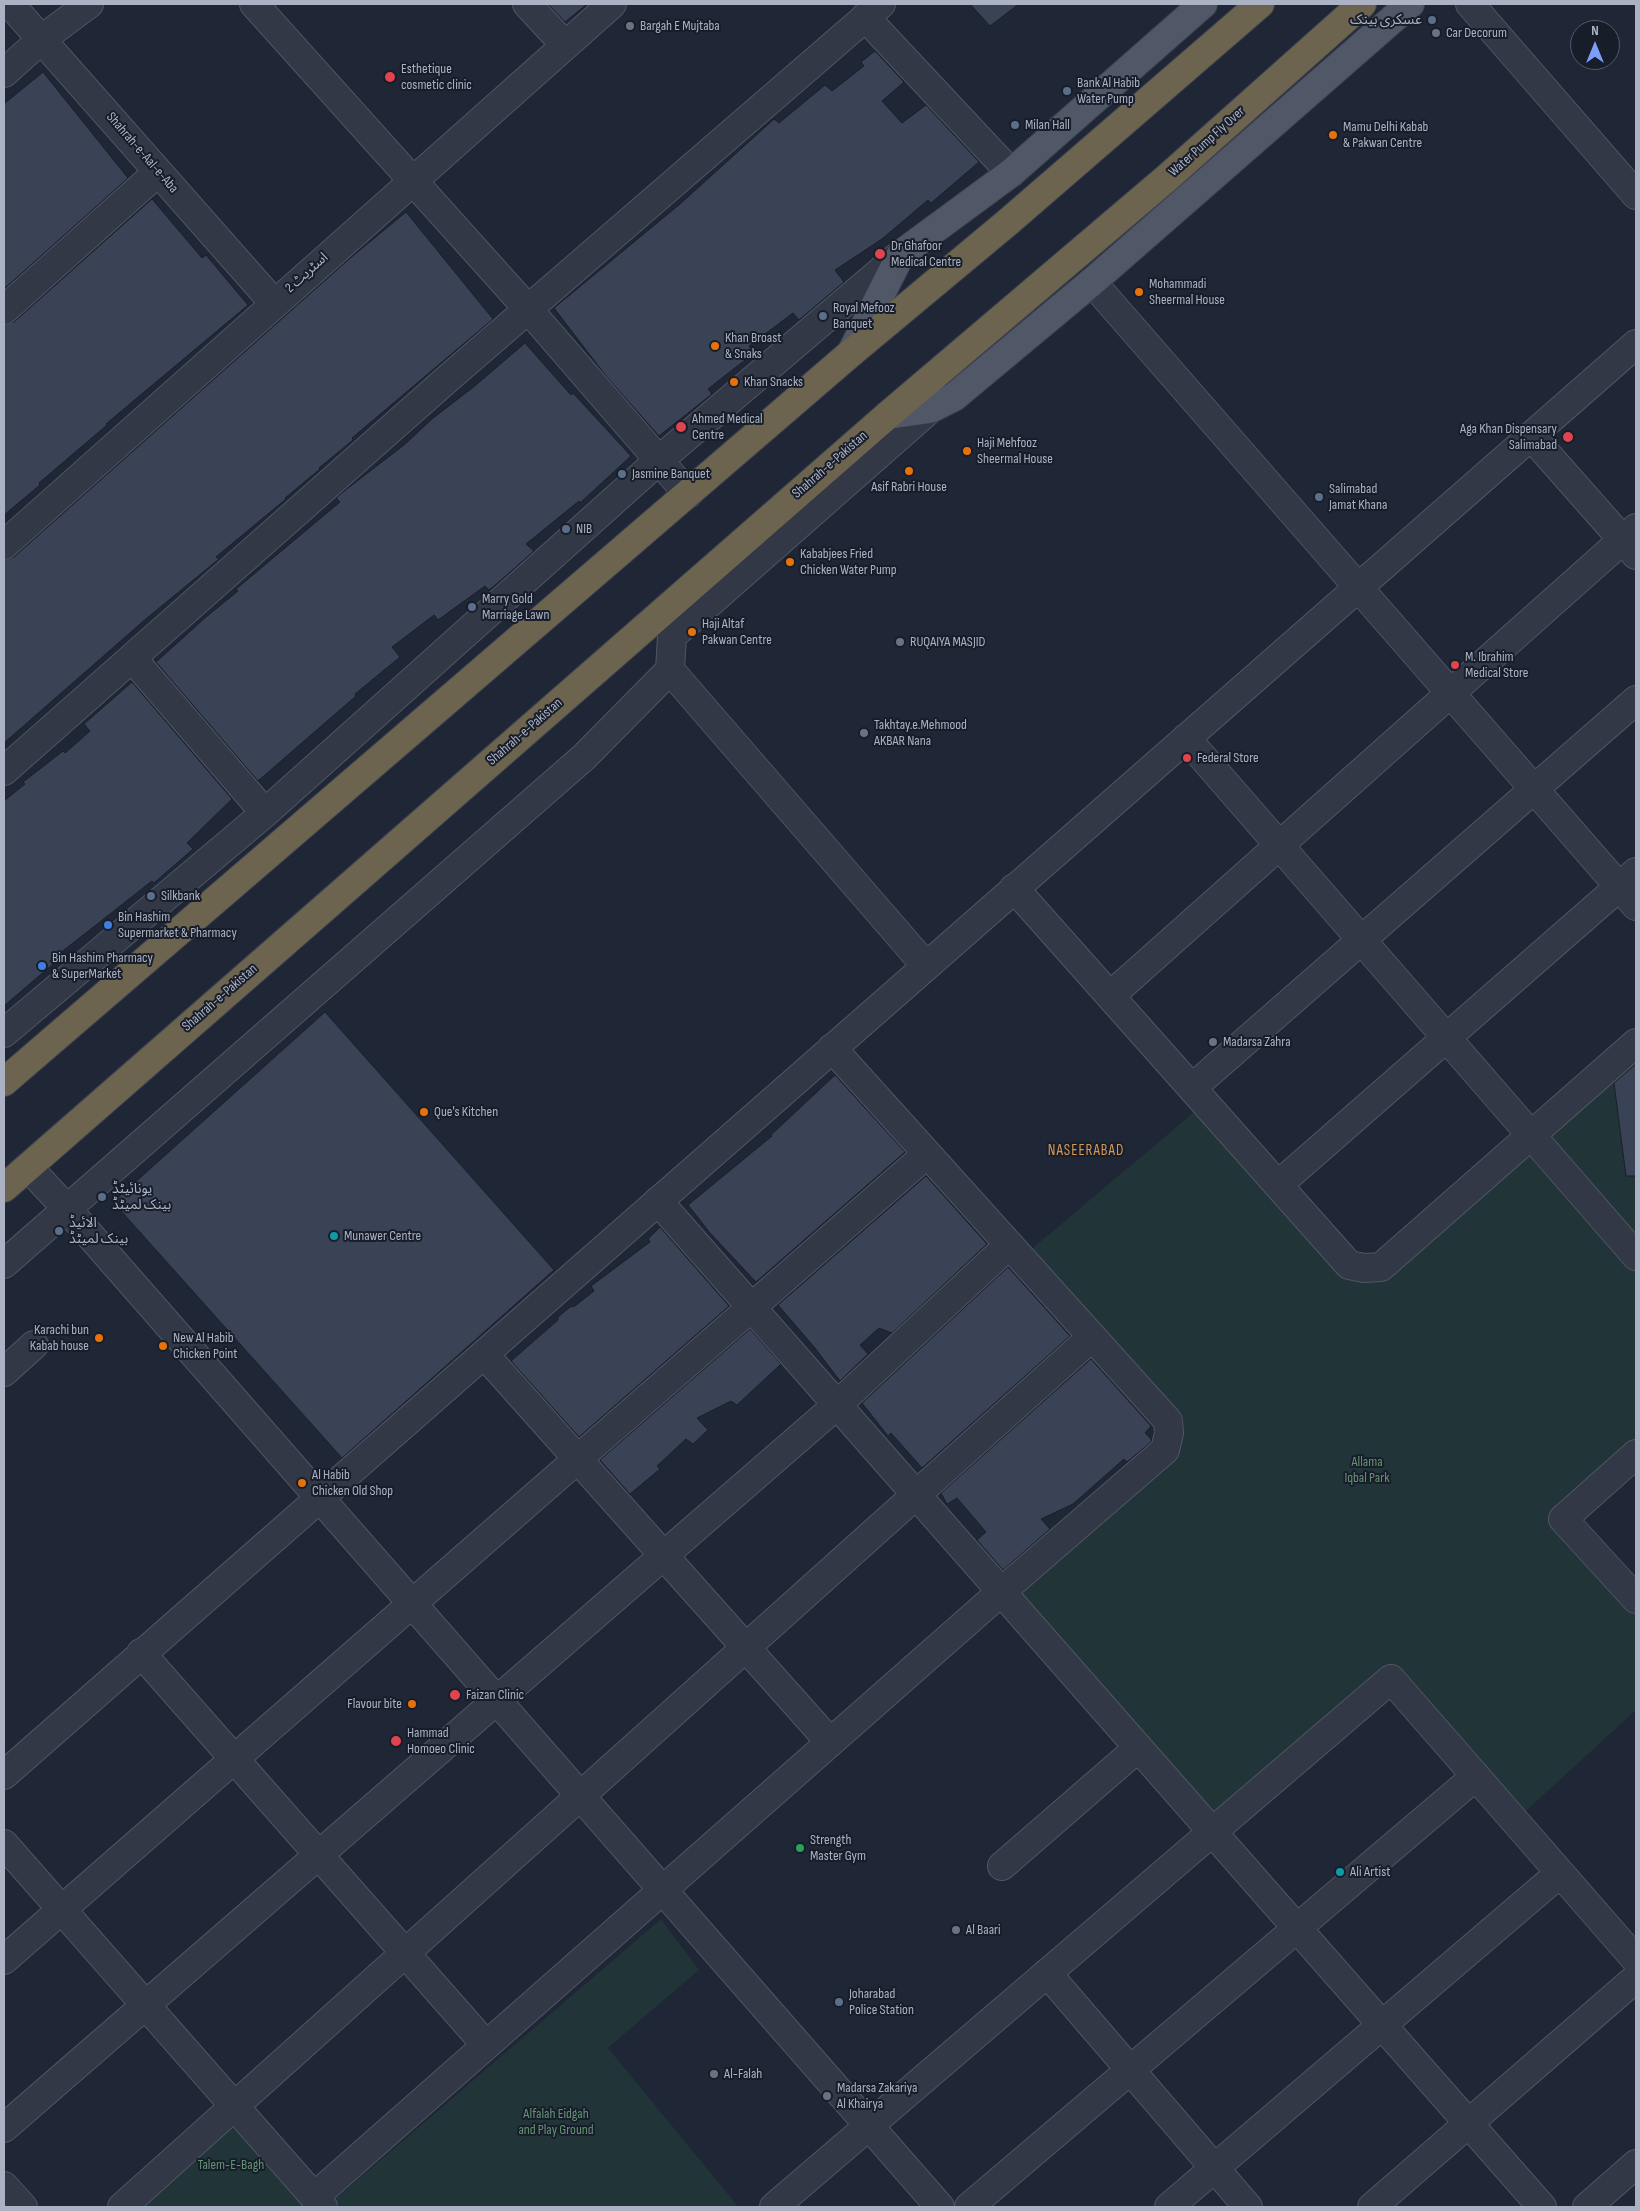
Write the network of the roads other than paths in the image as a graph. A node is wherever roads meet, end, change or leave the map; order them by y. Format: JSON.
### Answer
{"nodes":[{"id":1,"x":10,"y":4,"type":"edge"},
{"id":2,"x":89,"y":4,"type":"edge"},
{"id":3,"x":254,"y":4,"type":"edge"},
{"id":4,"x":527,"y":4,"type":"edge"},
{"id":5,"x":612,"y":4,"type":"edge"},
{"id":6,"x":1203,"y":4,"type":"edge"},
{"id":7,"x":1260,"y":4,"type":"edge"},
{"id":8,"x":1362,"y":4,"type":"edge"},
{"id":9,"x":1410,"y":4,"type":"edge"},
{"id":10,"x":1470,"y":4,"type":"edge"},
{"id":11,"x":873,"y":11,"type":"edge"},
{"id":12,"x":42,"y":39,"type":"junction"},
{"id":13,"x":565,"y":45,"type":"junction"},
{"id":14,"x":4,"y":73,"type":"edge"},
{"id":15,"x":158,"y":172,"type":"junction"},
{"id":16,"x":1011,"y":173,"type":"junction"},
{"id":17,"x":412,"y":180,"type":"junction"},
{"id":18,"x":1636,"y":195,"type":"edge"},
{"id":19,"x":901,"y":254,"type":"junction"},
{"id":20,"x":1049,"y":278,"type":"joint"},
{"id":21,"x":1092,"y":282,"type":"junction"},
{"id":22,"x":274,"y":303,"type":"junction"},
{"id":23,"x":4,"y":310,"type":"edge"},
{"id":24,"x":528,"y":310,"type":"junction"},
{"id":25,"x":1636,"y":344,"type":"edge"},
{"id":26,"x":851,"y":353,"type":"junction"},
{"id":27,"x":930,"y":409,"type":"junction"},
{"id":28,"x":888,"y":415,"type":"junction"},
{"id":29,"x":1531,"y":436,"type":"junction"},
{"id":30,"x":658,"y":461,"type":"junction"},
{"id":31,"x":688,"y":494,"type":"junction"},
{"id":32,"x":1632,"y":541,"type":"edge"},
{"id":33,"x":4,"y":545,"type":"edge"},
{"id":34,"x":1358,"y":587,"type":"junction"},
{"id":35,"x":132,"y":658,"type":"junction"},
{"id":36,"x":670,"y":670,"type":"junction"},
{"id":37,"x":1451,"y":693,"type":"junction"},
{"id":38,"x":1636,"y":700,"type":"edge"},
{"id":39,"x":1186,"y":738,"type":"junction"},
{"id":40,"x":4,"y":772,"type":"edge"},
{"id":41,"x":1535,"y":789,"type":"junction"},
{"id":42,"x":265,"y":813,"type":"junction"},
{"id":43,"x":1278,"y":846,"type":"junction"},
{"id":44,"x":1014,"y":888,"type":"junction"},
{"id":45,"x":1631,"y":888,"type":"edge"},
{"id":46,"x":1361,"y":941,"type":"junction"},
{"id":47,"x":926,"y":966,"type":"junction"},
{"id":48,"x":1110,"y":996,"type":"junction"},
{"id":49,"x":4,"y":1033,"type":"edge"},
{"id":50,"x":1446,"y":1038,"type":"junction"},
{"id":51,"x":1636,"y":1043,"type":"edge"},
{"id":52,"x":832,"y":1048,"type":"junction"},
{"id":53,"x":4,"y":1082,"type":"edge"},
{"id":54,"x":1192,"y":1088,"type":"junction"},
{"id":55,"x":1531,"y":1137,"type":"junction"},
{"id":56,"x":927,"y":1154,"type":"junction"},
{"id":57,"x":28,"y":1167,"type":"junction"},
{"id":58,"x":1278,"y":1185,"type":"junction"},
{"id":59,"x":4,"y":1188,"type":"edge"},
{"id":60,"x":658,"y":1201,"type":"junction"},
{"id":61,"x":67,"y":1208,"type":"junction"},
{"id":62,"x":1009,"y":1245,"type":"junction"},
{"id":63,"x":1636,"y":1256,"type":"edge"},
{"id":64,"x":4,"y":1264,"type":"edge"},
{"id":65,"x":751,"y":1307,"type":"junction"},
{"id":66,"x":1092,"y":1337,"type":"junction"},
{"id":67,"x":34,"y":1345,"type":"dead end"},
{"id":68,"x":484,"y":1354,"type":"junction"},
{"id":69,"x":4,"y":1372,"type":"edge"},
{"id":70,"x":837,"y":1404,"type":"junction"},
{"id":71,"x":1636,"y":1454,"type":"edge"},
{"id":72,"x":577,"y":1459,"type":"junction"},
{"id":73,"x":916,"y":1495,"type":"junction"},
{"id":74,"x":319,"y":1497,"type":"junction"},
{"id":75,"x":663,"y":1555,"type":"junction"},
{"id":76,"x":1001,"y":1592,"type":"junction"},
{"id":77,"x":1636,"y":1599,"type":"edge"},
{"id":78,"x":412,"y":1604,"type":"junction"},
{"id":79,"x":746,"y":1648,"type":"junction"},
{"id":80,"x":141,"y":1654,"type":"junction"},
{"id":81,"x":496,"y":1700,"type":"junction"},
{"id":82,"x":830,"y":1742,"type":"junction"},
{"id":83,"x":1138,"y":1748,"type":"junction"},
{"id":84,"x":234,"y":1759,"type":"junction"},
{"id":85,"x":4,"y":1775,"type":"edge"},
{"id":86,"x":1476,"y":1776,"type":"junction"},
{"id":87,"x":580,"y":1796,"type":"junction"},
{"id":88,"x":1212,"y":1832,"type":"junction"},
{"id":89,"x":4,"y":1844,"type":"edge"},
{"id":90,"x":317,"y":1854,"type":"junction"},
{"id":91,"x":1002,"y":1866,"type":"dead end"},
{"id":92,"x":1560,"y":1873,"type":"junction"},
{"id":93,"x":662,"y":1890,"type":"junction"},
{"id":94,"x":62,"y":1910,"type":"junction"},
{"id":95,"x":1297,"y":1928,"type":"junction"},
{"id":96,"x":405,"y":1953,"type":"junction"},
{"id":97,"x":4,"y":1960,"type":"edge"},
{"id":98,"x":1636,"y":1960,"type":"edge"},
{"id":99,"x":1048,"y":1974,"type":"junction"},
{"id":100,"x":1636,"y":1978,"type":"edge"},
{"id":101,"x":144,"y":2005,"type":"junction"},
{"id":102,"x":1382,"y":2025,"type":"junction"},
{"id":103,"x":486,"y":2045,"type":"junction"},
{"id":104,"x":1130,"y":2070,"type":"junction"},
{"id":105,"x":234,"y":2106,"type":"junction"},
{"id":106,"x":1468,"y":2124,"type":"junction"},
{"id":107,"x":869,"y":2126,"type":"junction"},
{"id":108,"x":4,"y":2128,"type":"edge"},
{"id":109,"x":1636,"y":2164,"type":"edge"},
{"id":110,"x":1215,"y":2168,"type":"junction"},
{"id":111,"x":4,"y":2186,"type":"edge"},
{"id":112,"x":318,"y":2202,"type":"edge"},
{"id":113,"x":22,"y":2207,"type":"edge"},
{"id":114,"x":122,"y":2207,"type":"edge"},
{"id":115,"x":774,"y":2207,"type":"edge"},
{"id":116,"x":940,"y":2207,"type":"edge"},
{"id":117,"x":969,"y":2207,"type":"edge"},
{"id":118,"x":1169,"y":2207,"type":"edge"},
{"id":119,"x":1248,"y":2207,"type":"edge"},
{"id":120,"x":1372,"y":2207,"type":"edge"},
{"id":121,"x":1542,"y":2207,"type":"edge"},
{"id":122,"x":1587,"y":2207,"type":"edge"}],
"edges":[{"from":1,"to":12,"type":"street","name":"Shahrah-e-Aal-e-Aba"},
{"from":2,"to":12,"type":"street"},
{"from":3,"to":17,"type":"street"},
{"from":4,"to":13,"type":"street"},
{"from":5,"to":13,"type":"street","name":"اسٹریٹ 2"},
{"from":6,"to":16,"type":"main road"},
{"from":7,"to":26,"type":"highway"},
{"from":8,"to":20,"type":"highway","name":"Water Pump Fly Over"},
{"from":9,"to":21,"type":"main road"},
{"from":10,"to":18,"type":"street"},
{"from":11,"to":16,"type":"street"},
{"from":11,"to":24,"type":"street"},
{"from":12,"to":14,"type":"street"},
{"from":12,"to":15,"type":"street","name":"Shahrah-e-Aal-e-Aba"},
{"from":13,"to":17,"type":"street","name":"اسٹریٹ 2"},
{"from":15,"to":22,"type":"street","name":"Shahrah-e-Aal-e-Aba"},
{"from":15,"to":23,"type":"street"},
{"from":16,"to":19,"type":"main road"},
{"from":17,"to":22,"type":"street","name":"اسٹریٹ 2"},
{"from":17,"to":24,"type":"street"},
{"from":19,"to":26,"type":"main road"},
{"from":19,"to":30,"type":"street"},
{"from":20,"to":28,"type":"highway","name":"Shahrah-e-Pakistan"},
{"from":21,"to":27,"type":"main road"},
{"from":21,"to":34,"type":"street"},
{"from":22,"to":33,"type":"street","name":"اسٹریٹ 2"},
{"from":24,"to":30,"type":"street"},
{"from":24,"to":35,"type":"street"},
{"from":25,"to":29,"type":"street"},
{"from":26,"to":31,"type":"highway"},
{"from":27,"to":28,"type":"main road"},
{"from":27,"to":36,"type":"street"},
{"from":28,"to":57,"type":"highway","name":"Shahrah-e-Pakistan"},
{"from":29,"to":32,"type":"street"},
{"from":29,"to":34,"type":"street"},
{"from":30,"to":31,"type":"street"},
{"from":30,"to":42,"type":"street"},
{"from":31,"to":53,"type":"highway"},
{"from":32,"to":37,"type":"street"},
{"from":34,"to":37,"type":"street"},
{"from":34,"to":39,"type":"street"},
{"from":35,"to":40,"type":"street"},
{"from":35,"to":42,"type":"street"},
{"from":36,"to":47,"type":"street"},
{"from":36,"to":61,"type":"street"},
{"from":37,"to":41,"type":"street"},
{"from":37,"to":43,"type":"street"},
{"from":38,"to":41,"type":"street"},
{"from":39,"to":43,"type":"street"},
{"from":39,"to":44,"type":"street"},
{"from":41,"to":45,"type":"street"},
{"from":41,"to":46,"type":"street"},
{"from":42,"to":49,"type":"street"},
{"from":43,"to":46,"type":"street"},
{"from":43,"to":48,"type":"street"},
{"from":44,"to":47,"type":"street"},
{"from":44,"to":48,"type":"street"},
{"from":45,"to":50,"type":"street"},
{"from":46,"to":50,"type":"street"},
{"from":46,"to":54,"type":"street"},
{"from":47,"to":52,"type":"street"},
{"from":48,"to":54,"type":"street"},
{"from":50,"to":55,"type":"street"},
{"from":50,"to":58,"type":"street"},
{"from":51,"to":55,"type":"street"},
{"from":52,"to":56,"type":"street"},
{"from":52,"to":60,"type":"street"},
{"from":54,"to":58,"type":"street"},
{"from":55,"to":58,"type":"street"},
{"from":55,"to":63,"type":"street"},
{"from":56,"to":62,"type":"street"},
{"from":56,"to":65,"type":"street"},
{"from":57,"to":59,"type":"highway","name":"Shahrah-e-Pakistan"},
{"from":57,"to":61,"type":"street"},
{"from":60,"to":65,"type":"street"},
{"from":60,"to":68,"type":"street"},
{"from":61,"to":64,"type":"street"},
{"from":61,"to":74,"type":"street"},
{"from":62,"to":66,"type":"street"},
{"from":62,"to":70,"type":"street"},
{"from":65,"to":70,"type":"street"},
{"from":65,"to":72,"type":"street"},
{"from":66,"to":73,"type":"street"},
{"from":66,"to":76,"type":"street"},
{"from":67,"to":69,"type":"street"},
{"from":68,"to":72,"type":"street"},
{"from":68,"to":74,"type":"street"},
{"from":70,"to":73,"type":"street"},
{"from":70,"to":75,"type":"street"},
{"from":71,"to":77,"type":"street"},
{"from":72,"to":75,"type":"street"},
{"from":72,"to":78,"type":"street"},
{"from":73,"to":76,"type":"street"},
{"from":73,"to":79,"type":"street"},
{"from":74,"to":78,"type":"street"},
{"from":74,"to":80,"type":"street"},
{"from":75,"to":79,"type":"street"},
{"from":75,"to":81,"type":"street"},
{"from":76,"to":82,"type":"street"},
{"from":76,"to":83,"type":"street"},
{"from":78,"to":81,"type":"street"},
{"from":78,"to":84,"type":"street"},
{"from":79,"to":82,"type":"street"},
{"from":79,"to":87,"type":"street"},
{"from":80,"to":84,"type":"street"},
{"from":80,"to":85,"type":"street"},
{"from":81,"to":87,"type":"street"},
{"from":81,"to":90,"type":"street"},
{"from":82,"to":93,"type":"street"},
{"from":83,"to":88,"type":"street"},
{"from":83,"to":91,"type":"street"},
{"from":84,"to":90,"type":"street"},
{"from":84,"to":94,"type":"street"},
{"from":86,"to":88,"type":"street"},
{"from":86,"to":92,"type":"street"},
{"from":86,"to":95,"type":"street"},
{"from":87,"to":93,"type":"street"},
{"from":87,"to":96,"type":"street"},
{"from":88,"to":95,"type":"street"},
{"from":88,"to":99,"type":"street"},
{"from":89,"to":94,"type":"street"},
{"from":90,"to":96,"type":"street"},
{"from":90,"to":101,"type":"street"},
{"from":92,"to":98,"type":"street"},
{"from":92,"to":102,"type":"street"},
{"from":93,"to":103,"type":"street"},
{"from":93,"to":107,"type":"street"},
{"from":94,"to":97,"type":"street"},
{"from":94,"to":101,"type":"street"},
{"from":95,"to":102,"type":"street"},
{"from":95,"to":104,"type":"street"},
{"from":96,"to":103,"type":"street"},
{"from":96,"to":105,"type":"street"},
{"from":99,"to":104,"type":"street"},
{"from":99,"to":107,"type":"street"},
{"from":100,"to":106,"type":"street"},
{"from":101,"to":105,"type":"street"},
{"from":101,"to":108,"type":"street"},
{"from":102,"to":106,"type":"street"},
{"from":102,"to":110,"type":"street"},
{"from":103,"to":112,"type":"street"},
{"from":104,"to":110,"type":"street"},
{"from":104,"to":117,"type":"street"},
{"from":105,"to":112,"type":"street"},
{"from":105,"to":114,"type":"street"},
{"from":106,"to":120,"type":"street"},
{"from":106,"to":121,"type":"street"},
{"from":107,"to":115,"type":"street"},
{"from":107,"to":116,"type":"street"},
{"from":109,"to":122,"type":"street"},
{"from":110,"to":118,"type":"street"},
{"from":110,"to":119,"type":"street"},
{"from":111,"to":113,"type":"street"}]}
